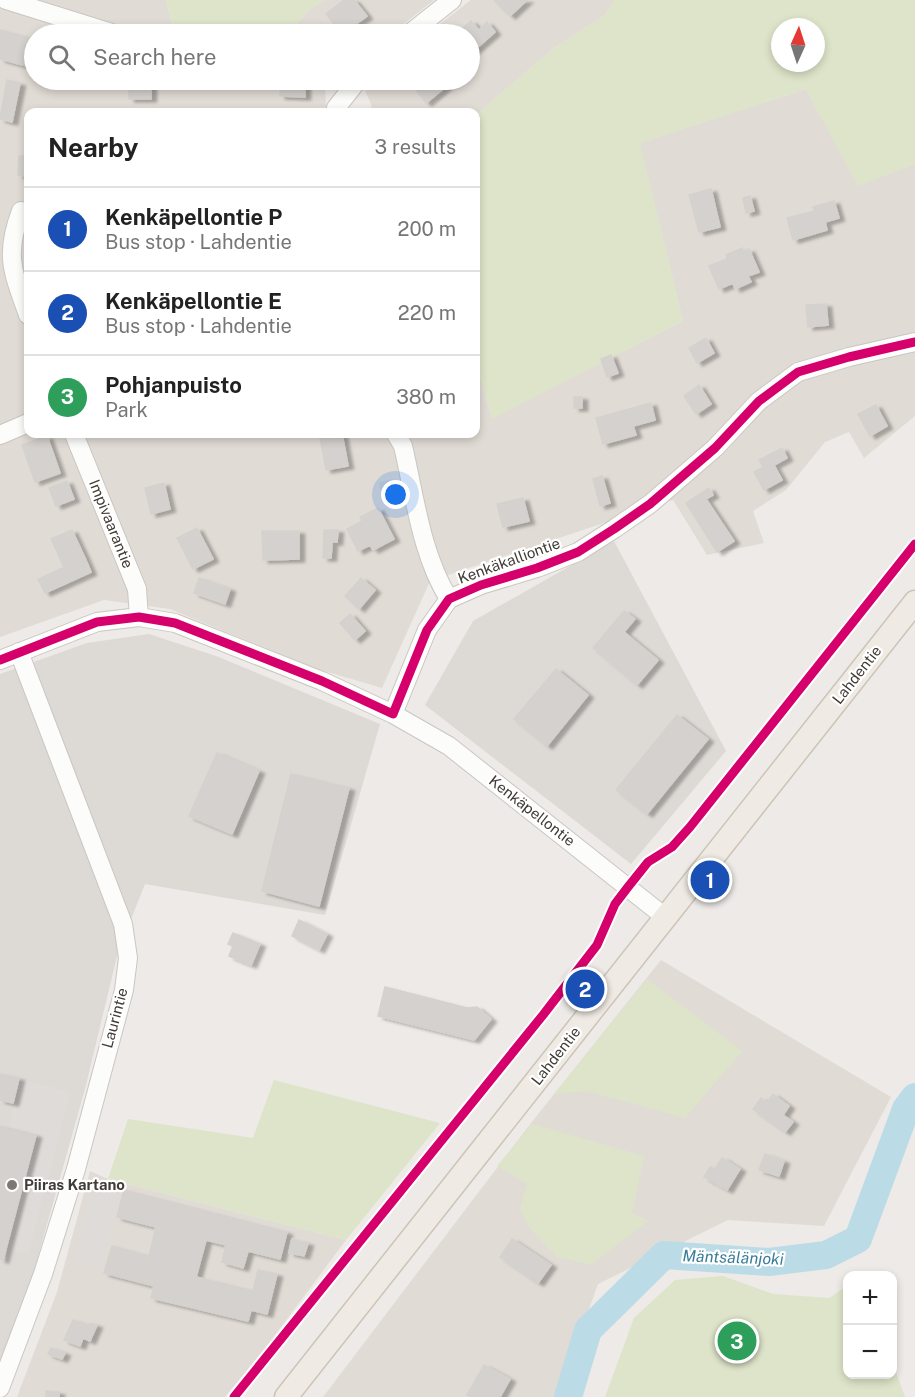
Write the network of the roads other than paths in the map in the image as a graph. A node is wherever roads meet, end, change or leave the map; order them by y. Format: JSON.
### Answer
{"nodes":[{"id":1,"x":6,"y":0,"type":"edge"},
{"id":2,"x":452,"y":0,"type":"edge"},
{"id":3,"x":83,"y":24,"type":"edge"},
{"id":4,"x":422,"y":24,"type":"edge"},
{"id":5,"x":350,"y":90,"type":"edge"},
{"id":6,"x":336,"y":108,"type":"edge"},
{"id":7,"x":21,"y":211,"type":"dead end"},
{"id":8,"x":24,"y":302,"type":"edge"},
{"id":9,"x":915,"y":342,"type":"edge"},
{"id":10,"x":24,"y":425,"type":"edge"},
{"id":11,"x":0,"y":435,"type":"edge"},
{"id":12,"x":76,"y":438,"type":"edge"},
{"id":13,"x":398,"y":438,"type":"edge"},
{"id":14,"x":449,"y":599,"type":"junction"},
{"id":15,"x":915,"y":602,"type":"edge"},
{"id":16,"x":139,"y":617,"type":"junction"},
{"id":17,"x":19,"y":652,"type":"junction"},
{"id":18,"x":0,"y":660,"type":"edge"},
{"id":19,"x":393,"y":714,"type":"junction"},
{"id":20,"x":665,"y":917,"type":"junction"},
{"id":21,"x":0,"y":1388,"type":"edge"},
{"id":22,"x":286,"y":1397,"type":"edge"}],
"edges":[{"from":1,"to":3,"type":"street"},
{"from":2,"to":4,"type":"street"},
{"from":5,"to":6,"type":"street"},
{"from":7,"to":8,"type":"street"},
{"from":9,"to":14,"type":"street","name":"Kenkäkalliontie"},
{"from":10,"to":11,"type":"street"},
{"from":12,"to":16,"type":"street","name":"Impivaarantie"},
{"from":13,"to":14,"type":"street"},
{"from":14,"to":19,"type":"street","name":"Kenkäkalliontie"},
{"from":15,"to":20,"type":"main road","name":"Lahdentie"},
{"from":16,"to":17,"type":"street"},
{"from":16,"to":19,"type":"street"},
{"from":17,"to":18,"type":"street"},
{"from":17,"to":21,"type":"street","name":"Laurintie"},
{"from":19,"to":20,"type":"street","name":"Kenkäpellontie"},
{"from":20,"to":22,"type":"main road","name":"Lahdentie"}]}
